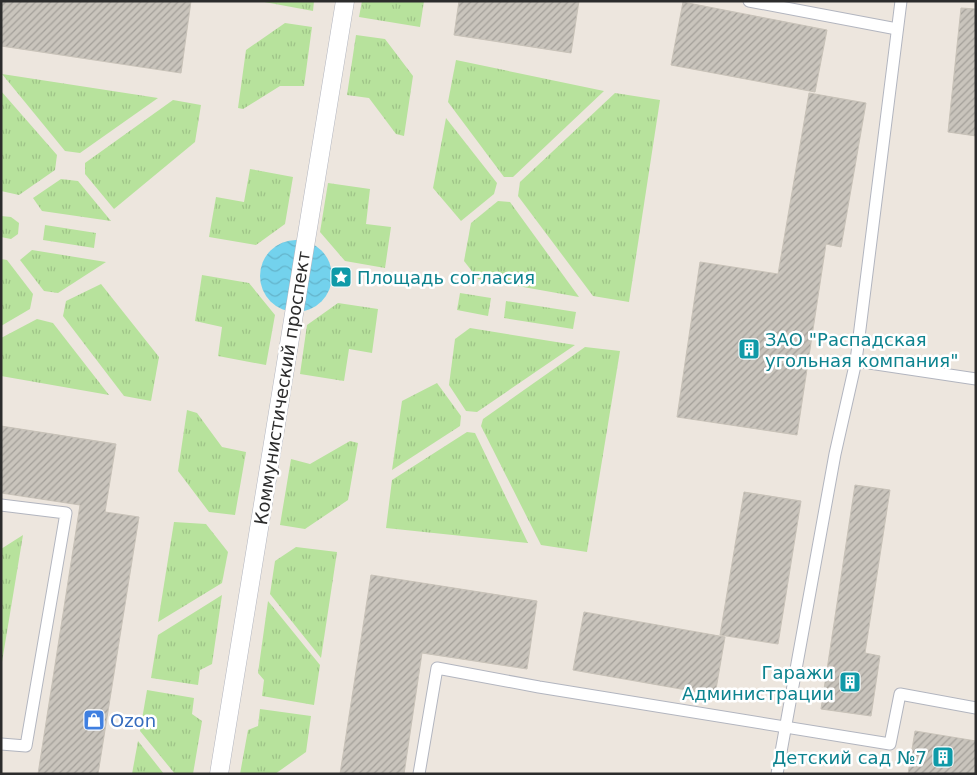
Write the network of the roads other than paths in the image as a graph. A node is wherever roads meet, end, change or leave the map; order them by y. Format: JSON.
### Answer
{"nodes":[{"id":1,"x":345,"y":1,"type":"edge"},
{"id":2,"x":749,"y":1,"type":"edge"},
{"id":3,"x":901,"y":1,"type":"edge"},
{"id":4,"x":897,"y":29,"type":"junction"},
{"id":5,"x":856,"y":361,"type":"junction"},
{"id":6,"x":976,"y":380,"type":"edge"},
{"id":7,"x":1,"y":505,"type":"edge"},
{"id":8,"x":976,"y":708,"type":"edge"},
{"id":9,"x":786,"y":728,"type":"junction"},
{"id":10,"x":1,"y":744,"type":"edge"},
{"id":11,"x":219,"y":774,"type":"edge"},
{"id":12,"x":419,"y":774,"type":"edge"},
{"id":13,"x":777,"y":774,"type":"edge"}],
"edges":[{"from":1,"to":11,"type":"street","name":"Коммунистический проспект"},
{"from":2,"to":4,"type":"lane"},
{"from":3,"to":4,"type":"lane"},
{"from":4,"to":5,"type":"lane"},
{"from":5,"to":6,"type":"lane"},
{"from":5,"to":9,"type":"lane"},
{"from":7,"to":10,"type":"lane"},
{"from":8,"to":9,"type":"lane"},
{"from":9,"to":12,"type":"lane"},
{"from":9,"to":13,"type":"lane"}]}
